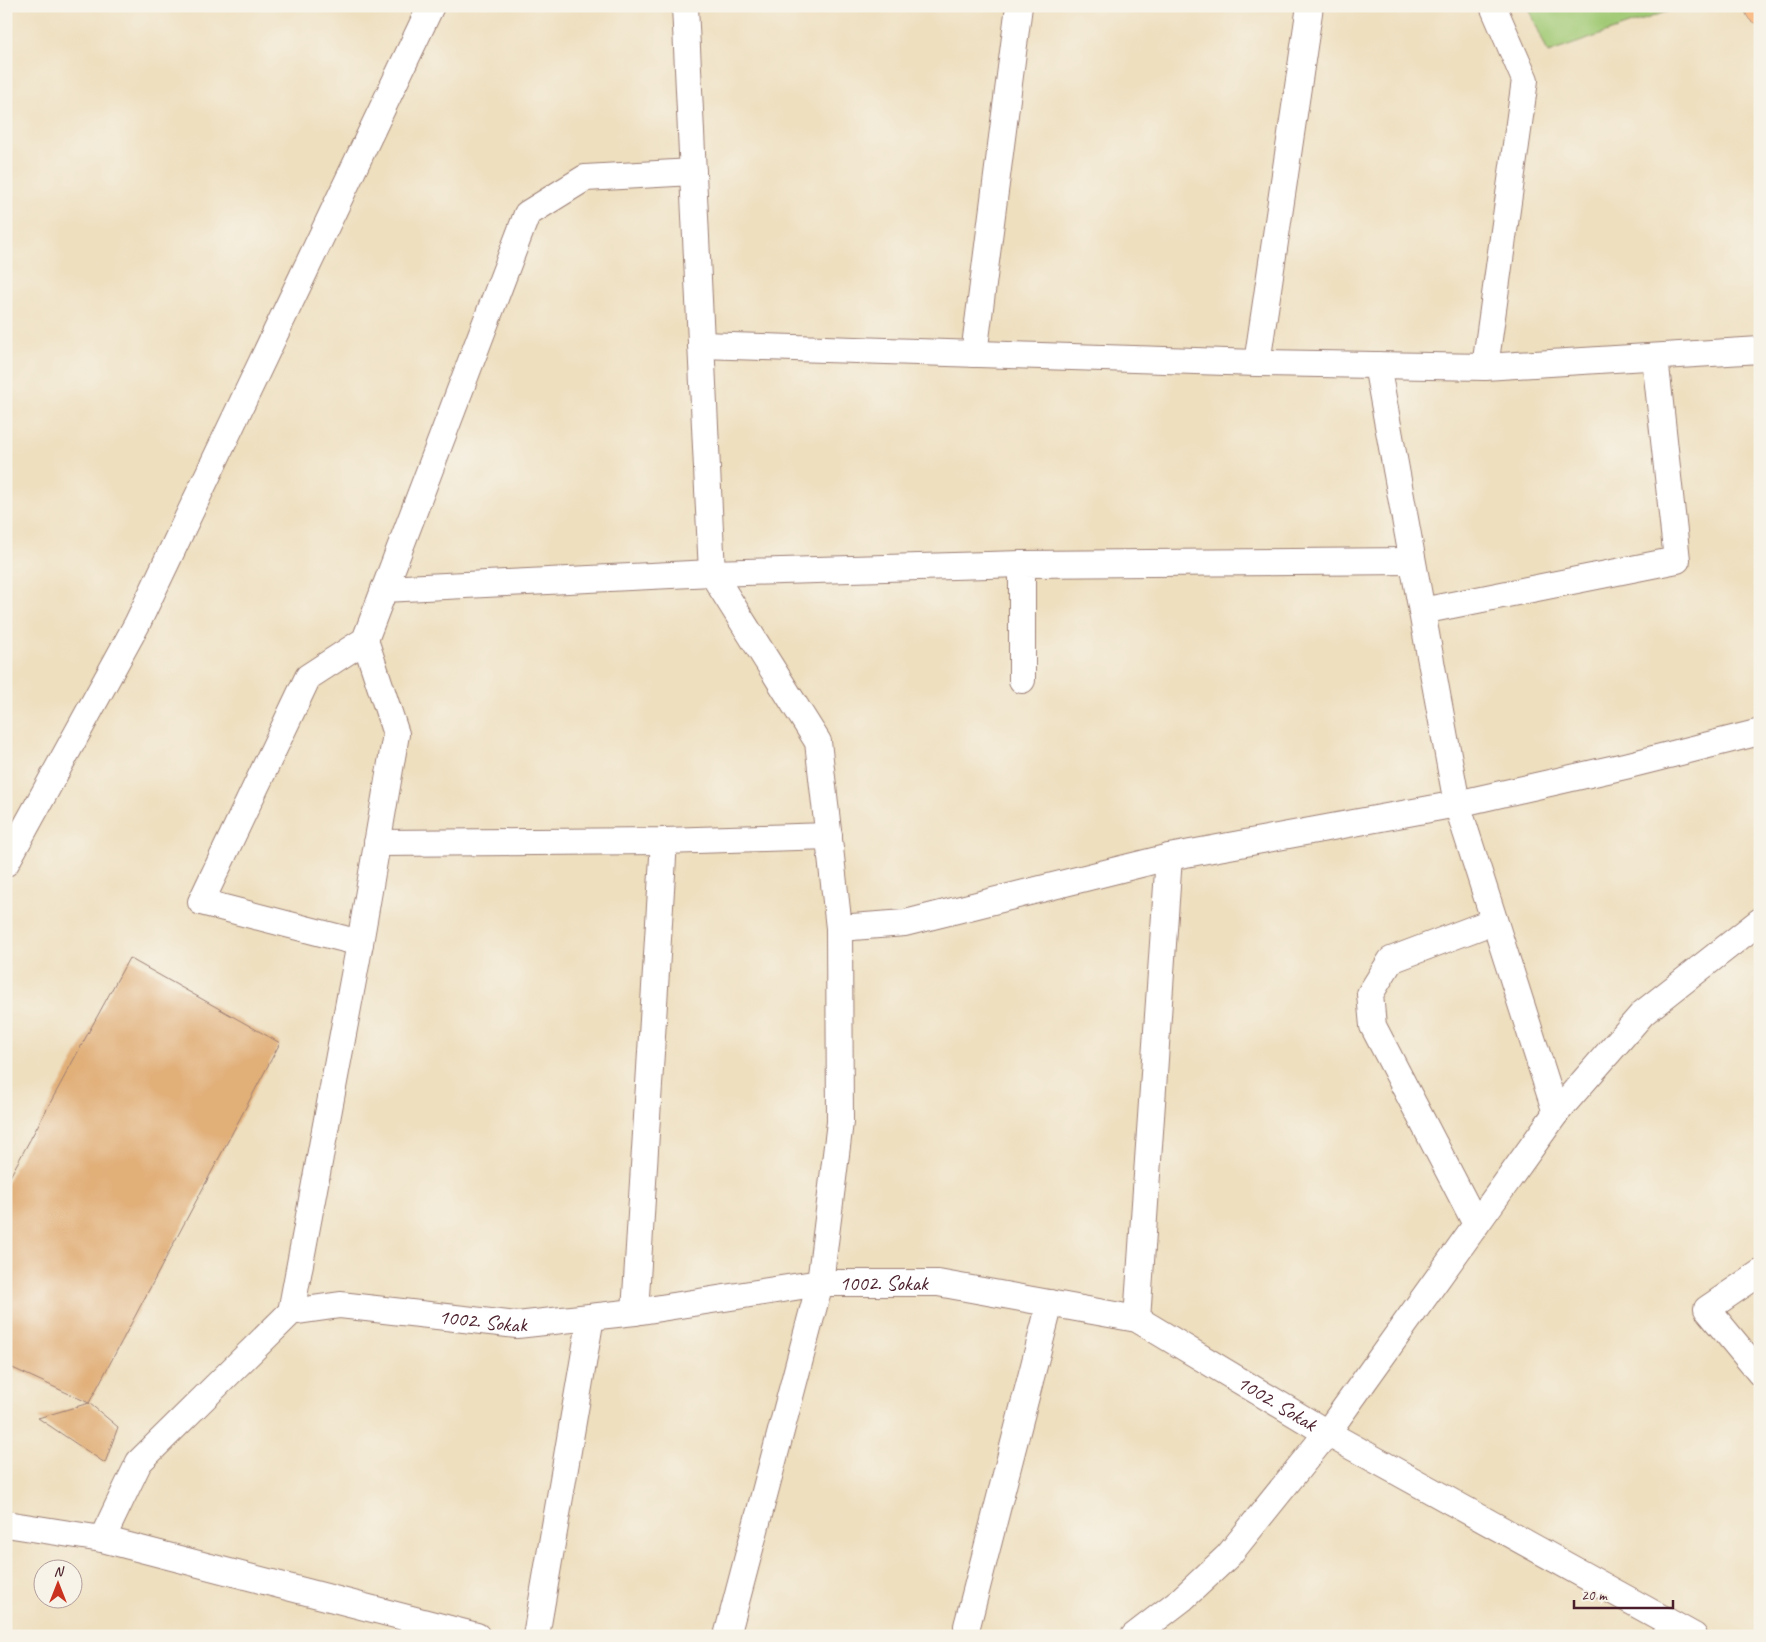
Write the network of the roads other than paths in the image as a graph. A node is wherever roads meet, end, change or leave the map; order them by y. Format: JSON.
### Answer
{"nodes":[{"id":1,"x":431,"y":6,"type":"edge"},
{"id":2,"x":685,"y":6,"type":"edge"},
{"id":3,"x":1019,"y":6,"type":"edge"},
{"id":4,"x":1310,"y":6,"type":"edge"},
{"id":5,"x":1493,"y":6,"type":"edge"},
{"id":6,"x":693,"y":172,"type":"junction"},
{"id":7,"x":701,"y":345,"type":"junction"},
{"id":8,"x":1760,"y":350,"type":"edge"},
{"id":9,"x":974,"y":354,"type":"junction"},
{"id":10,"x":1655,"y":357,"type":"junction"},
{"id":11,"x":1257,"y":363,"type":"junction"},
{"id":12,"x":1377,"y":365,"type":"junction"},
{"id":13,"x":1485,"y":367,"type":"junction"},
{"id":14,"x":1412,"y":560,"type":"junction"},
{"id":15,"x":1022,"y":564,"type":"junction"},
{"id":16,"x":712,"y":572,"type":"junction"},
{"id":17,"x":384,"y":589,"type":"junction"},
{"id":18,"x":1422,"y":611,"type":"junction"},
{"id":19,"x":365,"y":640,"type":"junction"},
{"id":20,"x":1022,"y":680,"type":"dead end"},
{"id":21,"x":1760,"y":732,"type":"edge"},
{"id":22,"x":1457,"y":804,"type":"junction"},
{"id":23,"x":829,"y":836,"type":"junction"},
{"id":24,"x":664,"y":841,"type":"junction"},
{"id":25,"x":377,"y":844,"type":"junction"},
{"id":26,"x":1169,"y":857,"type":"junction"},
{"id":27,"x":6,"y":863,"type":"edge"},
{"id":28,"x":1494,"y":921,"type":"junction"},
{"id":29,"x":1760,"y":921,"type":"edge"},
{"id":30,"x":839,"y":928,"type":"junction"},
{"id":31,"x":360,"y":943,"type":"junction"},
{"id":32,"x":1556,"y":1113,"type":"junction"},
{"id":33,"x":1476,"y":1224,"type":"junction"},
{"id":34,"x":1760,"y":1272,"type":"edge"},
{"id":35,"x":820,"y":1283,"type":"junction"},
{"id":36,"x":1050,"y":1304,"type":"junction"},
{"id":37,"x":291,"y":1312,"type":"junction"},
{"id":38,"x":635,"y":1312,"type":"junction"},
{"id":39,"x":591,"y":1317,"type":"junction"},
{"id":40,"x":1137,"y":1319,"type":"junction"},
{"id":41,"x":1760,"y":1373,"type":"edge"},
{"id":42,"x":1327,"y":1433,"type":"junction"},
{"id":43,"x":6,"y":1524,"type":"edge"},
{"id":44,"x":102,"y":1539,"type":"junction"},
{"id":45,"x":967,"y":1626,"type":"dead end"},
{"id":46,"x":477,"y":1636,"type":"edge"},
{"id":47,"x":536,"y":1636,"type":"edge"},
{"id":48,"x":727,"y":1636,"type":"edge"},
{"id":49,"x":1134,"y":1636,"type":"edge"},
{"id":50,"x":1694,"y":1636,"type":"edge"}],
"edges":[{"from":1,"to":27,"type":"street"},
{"from":2,"to":6,"type":"street"},
{"from":3,"to":9,"type":"street"},
{"from":4,"to":11,"type":"street"},
{"from":5,"to":13,"type":"street"},
{"from":6,"to":7,"type":"street"},
{"from":6,"to":17,"type":"street"},
{"from":7,"to":9,"type":"street"},
{"from":7,"to":16,"type":"street"},
{"from":8,"to":10,"type":"street"},
{"from":9,"to":11,"type":"street"},
{"from":10,"to":13,"type":"street"},
{"from":10,"to":18,"type":"street"},
{"from":11,"to":12,"type":"street"},
{"from":12,"to":13,"type":"street"},
{"from":12,"to":14,"type":"street"},
{"from":14,"to":15,"type":"street"},
{"from":14,"to":18,"type":"street"},
{"from":15,"to":16,"type":"street"},
{"from":15,"to":20,"type":"street"},
{"from":16,"to":17,"type":"street"},
{"from":16,"to":23,"type":"street"},
{"from":17,"to":19,"type":"street"},
{"from":18,"to":22,"type":"street"},
{"from":19,"to":25,"type":"street"},
{"from":19,"to":31,"type":"street"},
{"from":21,"to":22,"type":"street"},
{"from":22,"to":26,"type":"street"},
{"from":22,"to":28,"type":"street"},
{"from":23,"to":24,"type":"street"},
{"from":23,"to":30,"type":"street"},
{"from":24,"to":25,"type":"street"},
{"from":24,"to":38,"type":"street"},
{"from":25,"to":31,"type":"street"},
{"from":26,"to":30,"type":"street"},
{"from":26,"to":40,"type":"street"},
{"from":28,"to":32,"type":"street"},
{"from":28,"to":33,"type":"street"},
{"from":29,"to":32,"type":"street"},
{"from":30,"to":35,"type":"street"},
{"from":31,"to":37,"type":"street"},
{"from":32,"to":33,"type":"street"},
{"from":33,"to":42,"type":"street"},
{"from":34,"to":41,"type":"street"},
{"from":35,"to":36,"type":"street","name":"1002. Sokak"},
{"from":35,"to":38,"type":"street","name":"1002. Sokak"},
{"from":35,"to":48,"type":"street"},
{"from":36,"to":40,"type":"street","name":"1002. Sokak"},
{"from":36,"to":45,"type":"street"},
{"from":37,"to":39,"type":"street","name":"1002. Sokak"},
{"from":37,"to":44,"type":"street"},
{"from":38,"to":39,"type":"street","name":"1002. Sokak"},
{"from":39,"to":47,"type":"street"},
{"from":40,"to":42,"type":"street","name":"1002. Sokak"},
{"from":42,"to":49,"type":"street"},
{"from":42,"to":50,"type":"street","name":"1002. Sokak"},
{"from":43,"to":44,"type":"street"},
{"from":44,"to":46,"type":"street"}]}
